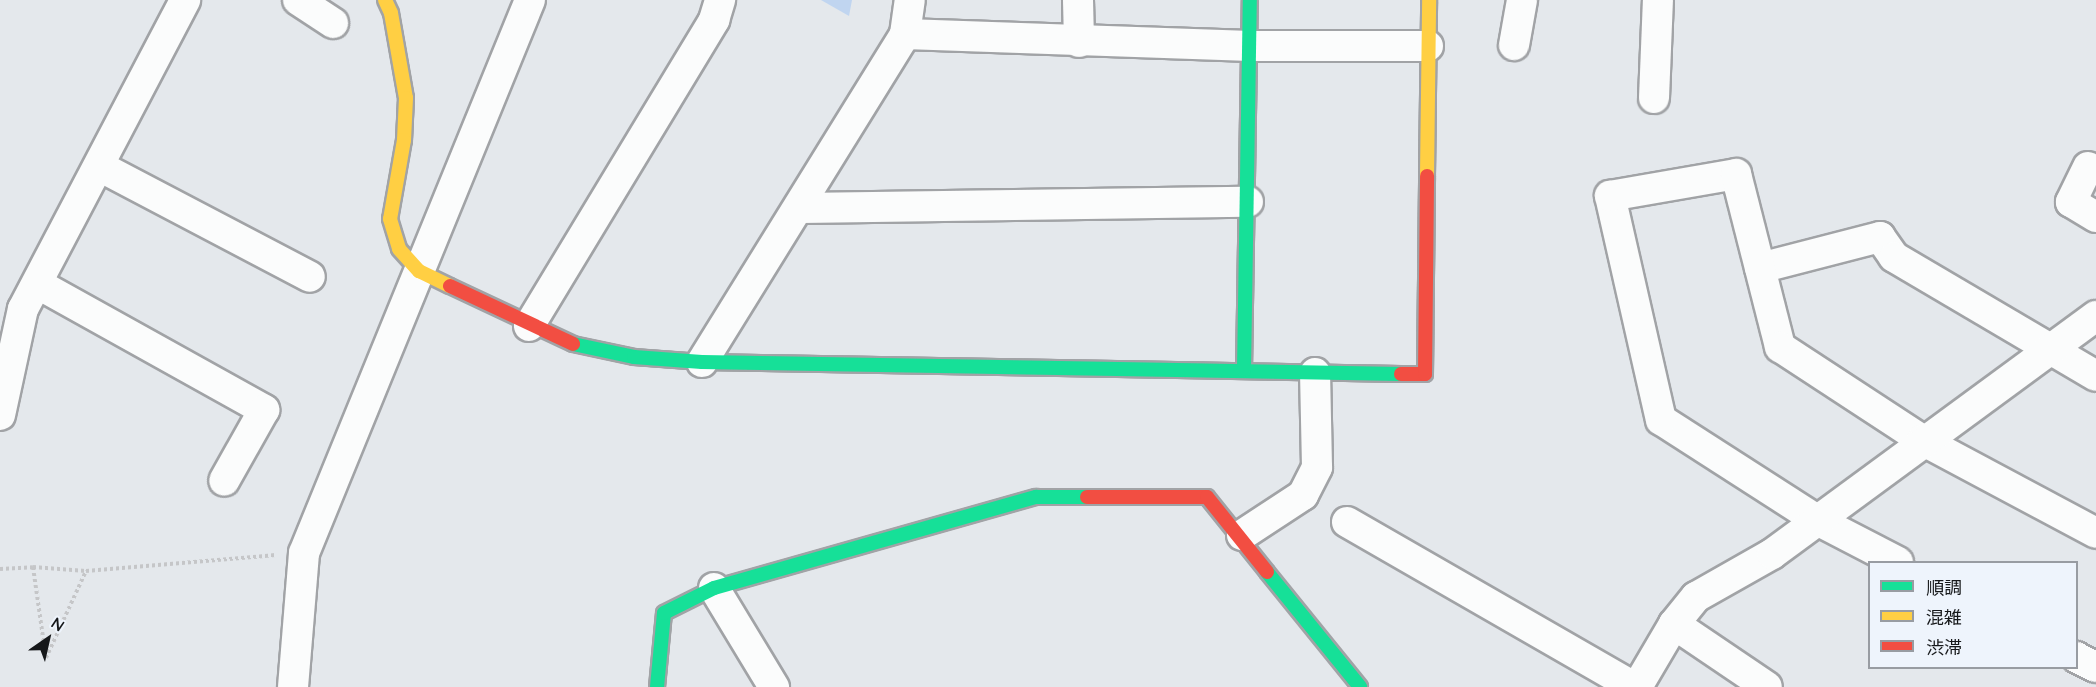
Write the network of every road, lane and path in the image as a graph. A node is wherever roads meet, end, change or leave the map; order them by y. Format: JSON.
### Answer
{"nodes":[{"id":1,"x":185,"y":0,"type":"edge"},
{"id":2,"x":298,"y":0,"type":"edge"},
{"id":3,"x":385,"y":0,"type":"edge"},
{"id":4,"x":530,"y":0,"type":"edge"},
{"id":5,"x":720,"y":0,"type":"edge"},
{"id":6,"x":910,"y":0,"type":"edge"},
{"id":7,"x":1078,"y":0,"type":"edge"},
{"id":8,"x":1250,"y":0,"type":"edge"},
{"id":9,"x":1429,"y":0,"type":"edge"},
{"id":10,"x":1522,"y":0,"type":"edge"},
{"id":11,"x":1658,"y":0,"type":"edge"},
{"id":12,"x":333,"y":23,"type":"dead end"},
{"id":13,"x":905,"y":34,"type":"junction"},
{"id":14,"x":1079,"y":42,"type":"junction"},
{"id":15,"x":1514,"y":45,"type":"dead end"},
{"id":16,"x":1251,"y":46,"type":"junction"},
{"id":17,"x":1428,"y":46,"type":"junction"},
{"id":18,"x":1654,"y":98,"type":"dead end"},
{"id":19,"x":99,"y":166,"type":"junction"},
{"id":20,"x":2088,"y":167,"type":"dead end"},
{"id":21,"x":1248,"y":202,"type":"junction"},
{"id":22,"x":799,"y":208,"type":"junction"},
{"id":23,"x":2096,"y":217,"type":"edge"},
{"id":24,"x":1760,"y":268,"type":"junction"},
{"id":25,"x":419,"y":271,"type":"junction"},
{"id":26,"x":310,"y":277,"type":"dead end"},
{"id":27,"x":20,"y":296,"type":"edge"},
{"id":28,"x":2096,"y":316,"type":"edge"},
{"id":29,"x":529,"y":326,"type":"junction"},
{"id":30,"x":2049,"y":349,"type":"junction"},
{"id":31,"x":702,"y":362,"type":"junction"},
{"id":32,"x":1244,"y":370,"type":"junction"},
{"id":33,"x":1315,"y":373,"type":"junction"},
{"id":34,"x":2096,"y":376,"type":"edge"},
{"id":35,"x":0,"y":415,"type":"edge"},
{"id":36,"x":1922,"y":440,"type":"junction"},
{"id":37,"x":224,"y":481,"type":"dead end"},
{"id":38,"x":1817,"y":520,"type":"junction"},
{"id":39,"x":1347,"y":522,"type":"dead end"},
{"id":40,"x":2096,"y":533,"type":"edge"},
{"id":41,"x":1242,"y":535,"type":"junction"},
{"id":42,"x":304,"y":553,"type":"junction"},
{"id":43,"x":1896,"y":561,"type":"edge"},
{"id":44,"x":33,"y":567,"type":"junction"},
{"id":45,"x":0,"y":569,"type":"edge"},
{"id":46,"x":86,"y":571,"type":"junction"},
{"id":47,"x":714,"y":588,"type":"junction"},
{"id":48,"x":1674,"y":624,"type":"junction"},
{"id":49,"x":2078,"y":658,"type":"edge"},
{"id":50,"x":2096,"y":667,"type":"edge"},
{"id":51,"x":293,"y":687,"type":"edge"},
{"id":52,"x":657,"y":687,"type":"edge"},
{"id":53,"x":774,"y":687,"type":"edge"},
{"id":54,"x":1360,"y":687,"type":"edge"},
{"id":55,"x":1636,"y":687,"type":"edge"},
{"id":56,"x":1767,"y":687,"type":"edge"}],
"edges":[{"from":1,"to":19,"type":"street"},
{"from":2,"to":12,"type":"street"},
{"from":3,"to":25,"type":"street"},
{"from":4,"to":25,"type":"street"},
{"from":5,"to":29,"type":"street"},
{"from":6,"to":13,"type":"street"},
{"from":7,"to":14,"type":"street"},
{"from":8,"to":16,"type":"street"},
{"from":9,"to":17,"type":"street"},
{"from":10,"to":15,"type":"street"},
{"from":11,"to":18,"type":"street"},
{"from":13,"to":14,"type":"street"},
{"from":13,"to":22,"type":"street"},
{"from":14,"to":16,"type":"street"},
{"from":16,"to":17,"type":"street"},
{"from":16,"to":21,"type":"street"},
{"from":17,"to":33,"type":"street"},
{"from":19,"to":26,"type":"street"},
{"from":19,"to":27,"type":"street"},
{"from":20,"to":23,"type":"street"},
{"from":21,"to":22,"type":"street"},
{"from":21,"to":32,"type":"street"},
{"from":22,"to":31,"type":"street"},
{"from":24,"to":30,"type":"street"},
{"from":24,"to":36,"type":"street"},
{"from":24,"to":38,"type":"street"},
{"from":25,"to":29,"type":"street"},
{"from":25,"to":42,"type":"street"},
{"from":27,"to":35,"type":"street"},
{"from":27,"to":37,"type":"street"},
{"from":28,"to":30,"type":"street"},
{"from":29,"to":31,"type":"street"},
{"from":30,"to":34,"type":"street"},
{"from":30,"to":36,"type":"street"},
{"from":31,"to":32,"type":"street"},
{"from":32,"to":33,"type":"street"},
{"from":33,"to":41,"type":"street"},
{"from":36,"to":38,"type":"street"},
{"from":36,"to":40,"type":"street"},
{"from":38,"to":43,"type":"street"},
{"from":38,"to":48,"type":"street"},
{"from":39,"to":55,"type":"street"},
{"from":41,"to":47,"type":"street"},
{"from":41,"to":54,"type":"street"},
{"from":42,"to":46,"type":"path"},
{"from":42,"to":51,"type":"street"},
{"from":44,"to":45,"type":"path"},
{"from":44,"to":46,"type":"path"},
{"from":44,"to":46,"type":"path"},
{"from":47,"to":52,"type":"street"},
{"from":47,"to":53,"type":"street"},
{"from":48,"to":55,"type":"street"},
{"from":48,"to":56,"type":"street"},
{"from":49,"to":50,"type":"street"}]}
